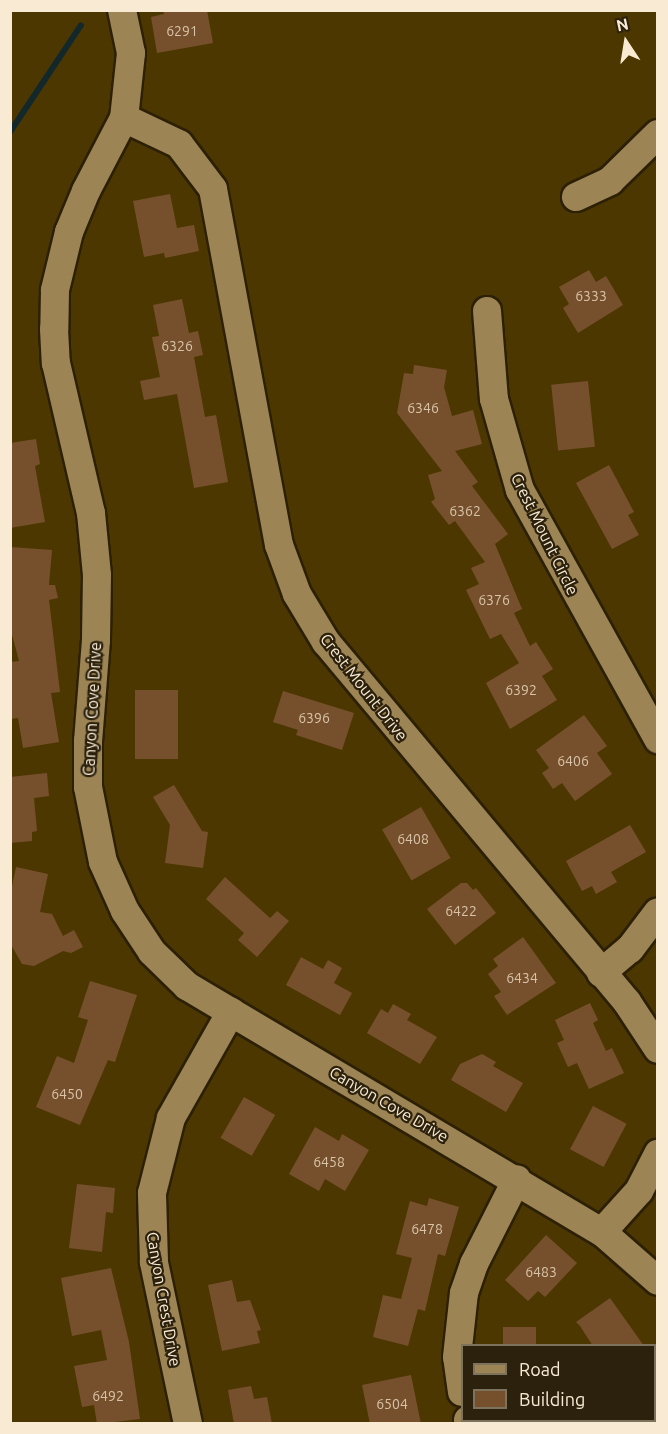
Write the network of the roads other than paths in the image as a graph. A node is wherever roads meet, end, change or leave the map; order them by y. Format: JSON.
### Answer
{"nodes":[{"id":1,"x":122,"y":10,"type":"edge"},
{"id":2,"x":124,"y":118,"type":"junction"},
{"id":3,"x":657,"y":134,"type":"edge"},
{"id":4,"x":576,"y":197,"type":"dead end"},
{"id":5,"x":488,"y":311,"type":"dead end"},
{"id":6,"x":657,"y":739,"type":"edge"},
{"id":7,"x":657,"y":912,"type":"edge"},
{"id":8,"x":601,"y":973,"type":"junction"},
{"id":9,"x":231,"y":1012,"type":"junction"},
{"id":10,"x":657,"y":1049,"type":"edge"},
{"id":11,"x":657,"y":1154,"type":"edge"},
{"id":12,"x":517,"y":1179,"type":"junction"},
{"id":13,"x":602,"y":1232,"type":"junction"},
{"id":14,"x":657,"y":1281,"type":"edge"},
{"id":15,"x":461,"y":1385,"type":"edge"},
{"id":16,"x":188,"y":1424,"type":"edge"}],
"edges":[{"from":1,"to":2,"type":"street","name":"Canyon Cove Drive"},
{"from":2,"to":8,"type":"street","name":"Crest Mount Drive"},
{"from":2,"to":9,"type":"street","name":"Canyon Cove Drive"},
{"from":3,"to":4,"type":"street"},
{"from":5,"to":6,"type":"street","name":"Crest Mount Circle"},
{"from":7,"to":8,"type":"street"},
{"from":8,"to":10,"type":"street","name":"Crest Mount Drive"},
{"from":9,"to":12,"type":"street","name":"Canyon Cove Drive"},
{"from":9,"to":16,"type":"street","name":"Canyon Crest Drive"},
{"from":11,"to":13,"type":"street"},
{"from":12,"to":13,"type":"street","name":"Canyon Cove Drive"},
{"from":12,"to":15,"type":"street"},
{"from":13,"to":14,"type":"street","name":"Canyon Cove Drive"}]}
